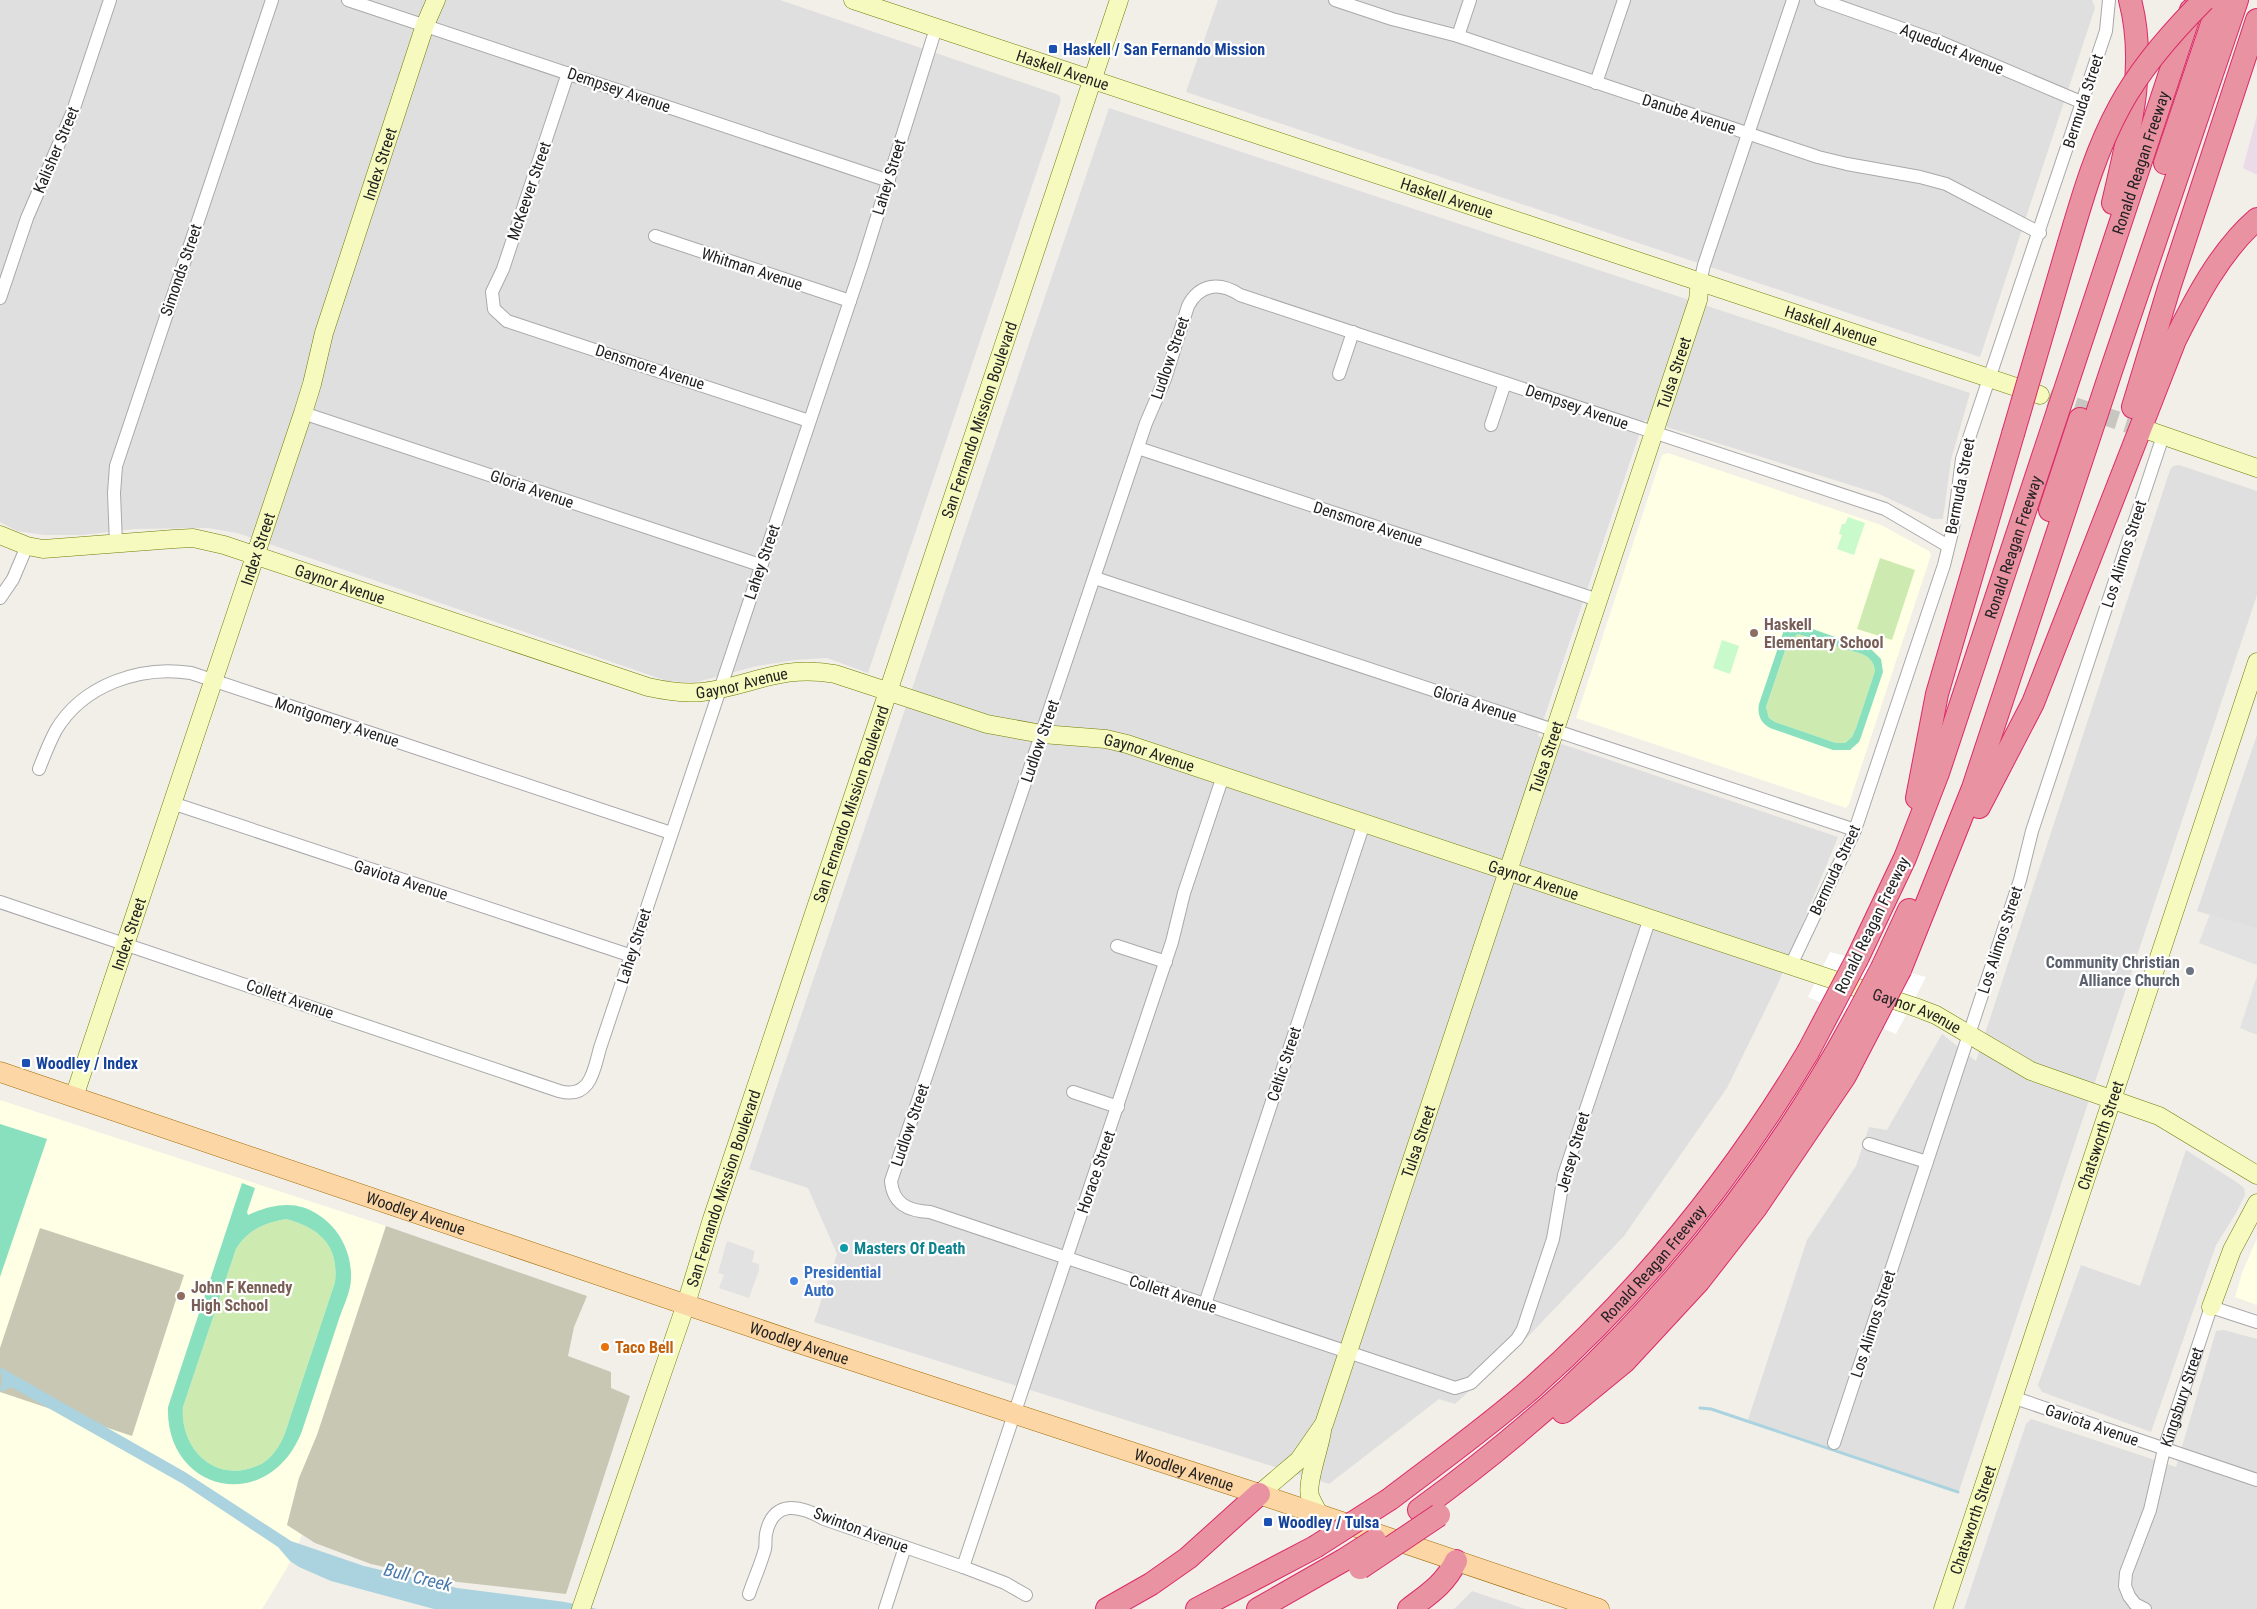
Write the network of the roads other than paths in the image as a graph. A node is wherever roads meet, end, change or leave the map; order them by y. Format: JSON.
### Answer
{"nodes":[{"id":1,"x":110,"y":0,"type":"edge"},
{"id":2,"x":272,"y":0,"type":"edge"},
{"id":3,"x":348,"y":0,"type":"edge"},
{"id":4,"x":436,"y":0,"type":"edge"},
{"id":5,"x":853,"y":0,"type":"edge"},
{"id":6,"x":1119,"y":0,"type":"edge"},
{"id":7,"x":1335,"y":0,"type":"edge"},
{"id":8,"x":1470,"y":0,"type":"edge"},
{"id":9,"x":1624,"y":0,"type":"edge"},
{"id":10,"x":1794,"y":0,"type":"edge"},
{"id":11,"x":1821,"y":0,"type":"edge"},
{"id":12,"x":2109,"y":0,"type":"edge"},
{"id":13,"x":2130,"y":0,"type":"edge"},
{"id":14,"x":2195,"y":0,"type":"edge"},
{"id":15,"x":2204,"y":0,"type":"edge"},
{"id":16,"x":2220,"y":0,"type":"edge"},
{"id":17,"x":2237,"y":0,"type":"edge"},
{"id":18,"x":2257,"y":20,"type":"edge"},
{"id":19,"x":426,"y":25,"type":"junction"},
{"id":20,"x":936,"y":28,"type":"junction"},
{"id":21,"x":1458,"y":36,"type":"junction"},
{"id":22,"x":568,"y":73,"type":"junction"},
{"id":23,"x":1093,"y":80,"type":"junction"},
{"id":24,"x":1596,"y":83,"type":"junction"},
{"id":25,"x":2081,"y":102,"type":"junction"},
{"id":26,"x":1748,"y":134,"type":"junction"},
{"id":27,"x":889,"y":181,"type":"junction"},
{"id":28,"x":2257,"y":219,"type":"edge"},
{"id":29,"x":2040,"y":234,"type":"junction"},
{"id":30,"x":655,"y":236,"type":"dead end"},
{"id":31,"x":1700,"y":282,"type":"junction"},
{"id":32,"x":1201,"y":290,"type":"joint"},
{"id":33,"x":0,"y":298,"type":"edge"},
{"id":34,"x":850,"y":301,"type":"junction"},
{"id":35,"x":494,"y":309,"type":"joint"},
{"id":36,"x":2088,"y":318,"type":"junction"},
{"id":37,"x":1353,"y":332,"type":"junction"},
{"id":38,"x":1339,"y":374,"type":"dead end"},
{"id":39,"x":1988,"y":378,"type":"junction"},
{"id":40,"x":1505,"y":383,"type":"junction"},
{"id":41,"x":2040,"y":395,"type":"tunnel mouth"},
{"id":42,"x":303,"y":413,"type":"junction"},
{"id":43,"x":809,"y":420,"type":"junction"},
{"id":44,"x":1491,"y":425,"type":"dead end"},
{"id":45,"x":1653,"y":433,"type":"junction"},
{"id":46,"x":2157,"y":433,"type":"joint"},
{"id":47,"x":1138,"y":448,"type":"junction"},
{"id":48,"x":2257,"y":468,"type":"edge"},
{"id":49,"x":0,"y":535,"type":"edge"},
{"id":50,"x":116,"y":544,"type":"junction"},
{"id":51,"x":27,"y":546,"type":"junction"},
{"id":52,"x":1948,"y":546,"type":"junction"},
{"id":53,"x":254,"y":556,"type":"junction"},
{"id":54,"x":2087,"y":562,"type":"junction"},
{"id":55,"x":760,"y":565,"type":"junction"},
{"id":56,"x":1095,"y":578,"type":"junction"},
{"id":57,"x":0,"y":598,"type":"edge"},
{"id":58,"x":1598,"y":600,"type":"junction"},
{"id":59,"x":2257,"y":662,"type":"edge"},
{"id":60,"x":213,"y":680,"type":"junction"},
{"id":61,"x":720,"y":688,"type":"junction"},
{"id":62,"x":889,"y":691,"type":"junction"},
{"id":63,"x":1554,"y":730,"type":"junction"},
{"id":64,"x":1042,"y":734,"type":"junction"},
{"id":65,"x":39,"y":769,"type":"dead end"},
{"id":66,"x":1223,"y":776,"type":"junction"},
{"id":67,"x":172,"y":803,"type":"junction"},
{"id":68,"x":1364,"y":823,"type":"junction"},
{"id":69,"x":1854,"y":830,"type":"junction"},
{"id":70,"x":671,"y":833,"type":"junction"},
{"id":71,"x":1905,"y":858,"type":"junction"},
{"id":72,"x":1507,"y":871,"type":"junction"},
{"id":73,"x":0,"y":902,"type":"edge"},
{"id":74,"x":1650,"y":918,"type":"junction"},
{"id":75,"x":1921,"y":919,"type":"junction"},
{"id":76,"x":125,"y":943,"type":"junction"},
{"id":77,"x":1117,"y":946,"type":"dead end"},
{"id":78,"x":632,"y":956,"type":"junction"},
{"id":79,"x":1166,"y":962,"type":"junction"},
{"id":80,"x":1791,"y":965,"type":"junction"},
{"id":81,"x":1891,"y":968,"type":"junction"},
{"id":82,"x":1970,"y":1034,"type":"junction"},
{"id":83,"x":0,"y":1072,"type":"edge"},
{"id":84,"x":579,"y":1090,"type":"joint"},
{"id":85,"x":1073,"y":1092,"type":"dead end"},
{"id":86,"x":74,"y":1097,"type":"junction"},
{"id":87,"x":2111,"y":1099,"type":"junction"},
{"id":88,"x":1118,"y":1108,"type":"junction"},
{"id":89,"x":1870,"y":1144,"type":"dead end"},
{"id":90,"x":1927,"y":1162,"type":"junction"},
{"id":91,"x":2257,"y":1175,"type":"edge"},
{"id":92,"x":894,"y":1197,"type":"joint"},
{"id":93,"x":2257,"y":1203,"type":"edge"},
{"id":94,"x":1067,"y":1258,"type":"junction"},
{"id":95,"x":686,"y":1304,"type":"junction"},
{"id":96,"x":1204,"y":1304,"type":"junction"},
{"id":97,"x":2212,"y":1307,"type":"junction"},
{"id":98,"x":2257,"y":1322,"type":"edge"},
{"id":99,"x":1347,"y":1351,"type":"junction"},
{"id":100,"x":1455,"y":1388,"type":"joint"},
{"id":101,"x":2012,"y":1397,"type":"junction"},
{"id":102,"x":1014,"y":1413,"type":"junction"},
{"id":103,"x":1324,"y":1424,"type":"junction"},
{"id":104,"x":1834,"y":1443,"type":"dead end"},
{"id":105,"x":2164,"y":1449,"type":"junction"},
{"id":106,"x":2257,"y":1480,"type":"edge"},
{"id":107,"x":1259,"y":1494,"type":"junction"},
{"id":108,"x":1319,"y":1514,"type":"junction"},
{"id":109,"x":906,"y":1547,"type":"junction"},
{"id":110,"x":1456,"y":1561,"type":"junction"},
{"id":111,"x":1351,"y":1565,"type":"junction"},
{"id":112,"x":963,"y":1566,"type":"junction"},
{"id":113,"x":749,"y":1594,"type":"dead end"},
{"id":114,"x":1026,"y":1595,"type":"dead end"},
{"id":115,"x":582,"y":1606,"type":"edge"},
{"id":116,"x":885,"y":1609,"type":"edge"},
{"id":117,"x":1108,"y":1609,"type":"edge"},
{"id":118,"x":1197,"y":1609,"type":"edge"},
{"id":119,"x":1258,"y":1609,"type":"edge"},
{"id":120,"x":1284,"y":1609,"type":"edge"},
{"id":121,"x":1409,"y":1609,"type":"edge"},
{"id":122,"x":1599,"y":1609,"type":"edge"},
{"id":123,"x":1943,"y":1609,"type":"edge"},
{"id":124,"x":2145,"y":1609,"type":"edge"}],
"edges":[{"from":1,"to":33,"type":"street","name":"Kalisher Street"},
{"from":2,"to":50,"type":"street","name":"Simonds Street"},
{"from":3,"to":19,"type":"street","name":"Dempsey Avenue"},
{"from":4,"to":19,"type":"street","name":"Index Street"},
{"from":5,"to":20,"type":"street","name":"Haskell Avenue"},
{"from":6,"to":23,"type":"street","name":"San Fernando Mission Boulevard"},
{"from":7,"to":21,"type":"street","name":"Danube Avenue"},
{"from":8,"to":21,"type":"street"},
{"from":9,"to":24,"type":"street"},
{"from":10,"to":26,"type":"street","name":"Tulsa Street"},
{"from":11,"to":25,"type":"street","name":"Aqueduct Avenue"},
{"from":12,"to":25,"type":"street","name":"Bermuda Street"},
{"from":13,"to":36,"type":"highway"},
{"from":14,"to":36,"type":"highway","name":"Ronald Reagan Freeway"},
{"from":15,"to":71,"type":"highway","bridge":true},
{"from":16,"to":81,"type":"highway"},
{"from":17,"to":75,"type":"highway"},
{"from":18,"to":54,"type":"highway"},
{"from":19,"to":22,"type":"street","name":"Dempsey Avenue"},
{"from":19,"to":42,"type":"street","name":"Index Street"},
{"from":20,"to":23,"type":"street","name":"Haskell Avenue"},
{"from":20,"to":27,"type":"street","name":"Lahey Street"},
{"from":21,"to":24,"type":"street","name":"Danube Avenue"},
{"from":22,"to":27,"type":"street","name":"Dempsey Avenue"},
{"from":22,"to":35,"type":"street","name":"McKeever Street"},
{"from":23,"to":31,"type":"street","name":"Haskell Avenue"},
{"from":23,"to":62,"type":"street","name":"San Fernando Mission Boulevard"},
{"from":24,"to":26,"type":"street","name":"Danube Avenue"},
{"from":25,"to":29,"type":"street","name":"Bermuda Street"},
{"from":26,"to":29,"type":"street","name":"Danube Avenue"},
{"from":26,"to":31,"type":"street","name":"Tulsa Street"},
{"from":27,"to":34,"type":"street","name":"Lahey Street"},
{"from":28,"to":54,"type":"highway"},
{"from":29,"to":39,"type":"street","name":"Bermuda Street"},
{"from":30,"to":34,"type":"street","name":"Whitman Avenue"},
{"from":31,"to":39,"type":"street","name":"Haskell Avenue"},
{"from":31,"to":45,"type":"street","name":"Tulsa Street"},
{"from":32,"to":37,"type":"street","name":"Dempsey Avenue"},
{"from":32,"to":47,"type":"street","name":"Ludlow Street"},
{"from":34,"to":43,"type":"street","name":"Lahey Street"},
{"from":35,"to":43,"type":"street","name":"Densmore Avenue"},
{"from":36,"to":71,"type":"highway","name":"Ronald Reagan Freeway"},
{"from":37,"to":38,"type":"street"},
{"from":37,"to":40,"type":"street","name":"Dempsey Avenue"},
{"from":39,"to":41,"type":"street","name":"Haskell Avenue"},
{"from":39,"to":52,"type":"street","name":"Bermuda Street"},
{"from":40,"to":44,"type":"street"},
{"from":40,"to":45,"type":"street","name":"Dempsey Avenue"},
{"from":42,"to":53,"type":"street","name":"Index Street"},
{"from":42,"to":55,"type":"street","name":"Gloria Avenue"},
{"from":43,"to":55,"type":"street","name":"Lahey Street"},
{"from":45,"to":52,"type":"street","name":"Dempsey Avenue"},
{"from":45,"to":58,"type":"street","name":"Tulsa Street"},
{"from":46,"to":48,"type":"street"},
{"from":46,"to":82,"type":"street","name":"Los Alimos Street"},
{"from":47,"to":56,"type":"street","name":"Ludlow Street"},
{"from":47,"to":58,"type":"street","name":"Densmore Avenue"},
{"from":49,"to":51,"type":"street","name":"Gaynor Avenue"},
{"from":50,"to":51,"type":"street","name":"Gaynor Avenue"},
{"from":50,"to":53,"type":"street","name":"Gaynor Avenue"},
{"from":51,"to":57,"type":"street"},
{"from":52,"to":69,"type":"street","name":"Bermuda Street"},
{"from":53,"to":60,"type":"street","name":"Index Street"},
{"from":53,"to":61,"type":"street","name":"Gaynor Avenue"},
{"from":54,"to":75,"type":"highway"},
{"from":55,"to":61,"type":"street","name":"Lahey Street"},
{"from":56,"to":63,"type":"street","name":"Gloria Avenue"},
{"from":56,"to":64,"type":"street","name":"Ludlow Street"},
{"from":58,"to":63,"type":"street","name":"Tulsa Street"},
{"from":59,"to":87,"type":"street","name":"Chatsworth Street"},
{"from":60,"to":65,"type":"street","name":"Montgomery Avenue"},
{"from":60,"to":67,"type":"street","name":"Index Street"},
{"from":60,"to":70,"type":"street","name":"Montgomery Avenue"},
{"from":61,"to":62,"type":"street","name":"Gaynor Avenue"},
{"from":61,"to":70,"type":"street","name":"Lahey Street"},
{"from":62,"to":64,"type":"street","name":"Gaynor Avenue"},
{"from":62,"to":95,"type":"street","name":"San Fernando Mission Boulevard"},
{"from":63,"to":69,"type":"street","name":"Gloria Avenue"},
{"from":63,"to":72,"type":"street","name":"Tulsa Street"},
{"from":64,"to":66,"type":"street","name":"Gaynor Avenue"},
{"from":64,"to":92,"type":"street","name":"Ludlow Street"},
{"from":66,"to":68,"type":"street","name":"Gaynor Avenue"},
{"from":66,"to":79,"type":"street","name":"Horace Street"},
{"from":67,"to":76,"type":"street","name":"Index Street"},
{"from":67,"to":78,"type":"street","name":"Gaviota Avenue"},
{"from":68,"to":72,"type":"street","name":"Gaynor Avenue"},
{"from":68,"to":96,"type":"street","name":"Celtic Street"},
{"from":69,"to":80,"type":"street","name":"Bermuda Street"},
{"from":70,"to":78,"type":"street","name":"Lahey Street"},
{"from":71,"to":118,"type":"highway","name":"Ronald Reagan Freeway","bridge":true},
{"from":72,"to":74,"type":"street","name":"Gaynor Avenue"},
{"from":72,"to":99,"type":"street","name":"Tulsa Street"},
{"from":73,"to":76,"type":"street","name":"Collett Avenue"},
{"from":74,"to":80,"type":"street","name":"Gaynor Avenue"},
{"from":74,"to":100,"type":"street","name":"Jersey Street"},
{"from":75,"to":81,"type":"highway"},
{"from":76,"to":84,"type":"street","name":"Collett Avenue"},
{"from":76,"to":86,"type":"street","name":"Index Street"},
{"from":77,"to":79,"type":"street"},
{"from":78,"to":84,"type":"street","name":"Lahey Street"},
{"from":79,"to":88,"type":"street","name":"Horace Street"},
{"from":80,"to":82,"type":"street","name":"Gaynor Avenue"},
{"from":81,"to":111,"type":"highway","bridge":true},
{"from":82,"to":87,"type":"street","name":"Gaynor Avenue"},
{"from":82,"to":90,"type":"street","name":"Los Alimos Street"},
{"from":83,"to":86,"type":"main road","name":"Woodley Avenue"},
{"from":85,"to":88,"type":"street"},
{"from":86,"to":95,"type":"main road","name":"Woodley Avenue"},
{"from":87,"to":91,"type":"street","name":"Gaynor Avenue"},
{"from":87,"to":101,"type":"street","name":"Chatsworth Street"},
{"from":88,"to":94,"type":"street","name":"Horace Street"},
{"from":89,"to":90,"type":"street"},
{"from":90,"to":104,"type":"street","name":"Los Alimos Street"},
{"from":92,"to":94,"type":"street","name":"Collett Avenue"},
{"from":93,"to":97,"type":"street","name":"Kingsbury Street"},
{"from":94,"to":96,"type":"street","name":"Collett Avenue"},
{"from":94,"to":102,"type":"street","name":"Horace Street"},
{"from":95,"to":102,"type":"main road","name":"Woodley Avenue"},
{"from":95,"to":115,"type":"street","name":"San Fernando Mission Boulevard"},
{"from":96,"to":99,"type":"street","name":"Collett Avenue"},
{"from":97,"to":98,"type":"street"},
{"from":97,"to":105,"type":"street","name":"Kingsbury Street"},
{"from":99,"to":100,"type":"street","name":"Collett Avenue"},
{"from":99,"to":103,"type":"street","name":"Tulsa Street"},
{"from":101,"to":105,"type":"street","name":"Gaviota Avenue"},
{"from":101,"to":123,"type":"street","name":"Chatsworth Street"},
{"from":102,"to":107,"type":"main road","name":"Woodley Avenue"},
{"from":102,"to":112,"type":"street","name":"Horace Street"},
{"from":103,"to":107,"type":"street","name":"Tulsa Street"},
{"from":103,"to":108,"type":"street"},
{"from":105,"to":106,"type":"street","name":"Gaviota Avenue"},
{"from":105,"to":124,"type":"street","name":"Kingsbury Street"},
{"from":107,"to":108,"type":"main road","name":"Woodley Avenue"},
{"from":107,"to":117,"type":"highway"},
{"from":108,"to":110,"type":"main road","name":"Woodley Avenue"},
{"from":109,"to":112,"type":"street","name":"Swinton Avenue"},
{"from":109,"to":113,"type":"street","name":"Swinton Avenue"},
{"from":109,"to":116,"type":"street"},
{"from":110,"to":121,"type":"highway"},
{"from":110,"to":122,"type":"main road","name":"Woodley Avenue"},
{"from":111,"to":119,"type":"highway"},
{"from":111,"to":120,"type":"highway"},
{"from":112,"to":114,"type":"street","name":"Swinton Avenue"}]}
